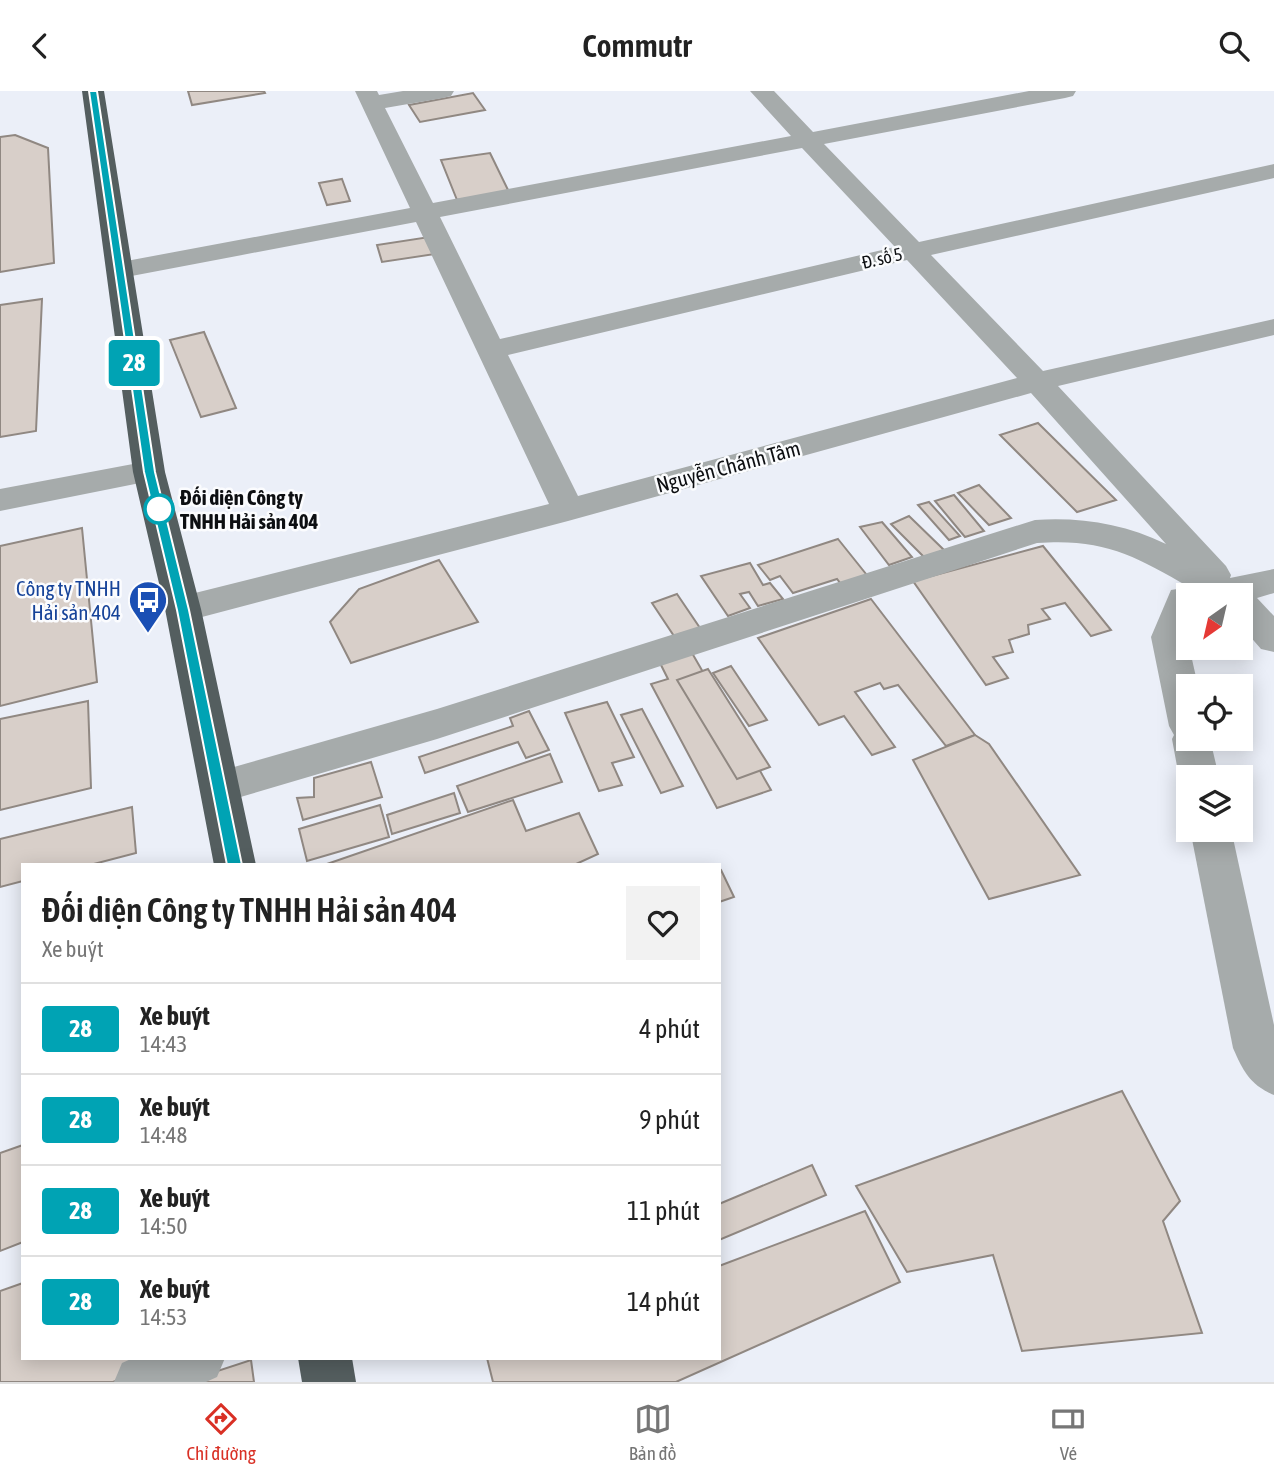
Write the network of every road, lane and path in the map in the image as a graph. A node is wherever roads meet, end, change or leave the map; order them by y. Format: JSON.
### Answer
{"nodes":[{"id":1,"x":93,"y":91,"type":"edge"},
{"id":2,"x":443,"y":91,"type":"edge"},
{"id":3,"x":761,"y":91,"type":"edge"},
{"id":4,"x":1065,"y":91,"type":"edge"},
{"id":5,"x":369,"y":97,"type":"edge"},
{"id":6,"x":808,"y":141,"type":"junction"},
{"id":7,"x":1274,"y":171,"type":"edge"},
{"id":8,"x":426,"y":212,"type":"junction"},
{"id":9,"x":912,"y":251,"type":"junction"},
{"id":10,"x":121,"y":270,"type":"junction"},
{"id":11,"x":1274,"y":327,"type":"edge"},
{"id":12,"x":492,"y":350,"type":"junction"},
{"id":13,"x":1037,"y":382,"type":"junction"},
{"id":14,"x":149,"y":472,"type":"junction"},
{"id":15,"x":0,"y":500,"type":"edge"},
{"id":16,"x":568,"y":510,"type":"junction"},
{"id":17,"x":1274,"y":581,"type":"edge"},
{"id":18,"x":1205,"y":583,"type":"edge"},
{"id":19,"x":1218,"y":583,"type":"edge"},
{"id":20,"x":1253,"y":589,"type":"edge"},
{"id":21,"x":183,"y":610,"type":"junction"},
{"id":22,"x":1176,"y":618,"type":"edge"},
{"id":23,"x":1253,"y":618,"type":"edge"},
{"id":24,"x":1274,"y":639,"type":"edge"},
{"id":25,"x":1177,"y":674,"type":"edge"},
{"id":26,"x":220,"y":786,"type":"junction"},
{"id":27,"x":1213,"y":842,"type":"edge"},
{"id":28,"x":234,"y":863,"type":"edge"},
{"id":29,"x":1274,"y":1072,"type":"edge"},
{"id":30,"x":193,"y":1360,"type":"edge"},
{"id":31,"x":325,"y":1360,"type":"edge"},
{"id":32,"x":141,"y":1382,"type":"edge"},
{"id":33,"x":329,"y":1382,"type":"edge"}],
"edges":[{"from":1,"to":10,"type":"highway"},
{"from":2,"to":5,"type":"street"},
{"from":3,"to":6,"type":"street"},
{"from":4,"to":6,"type":"street"},
{"from":5,"to":8,"type":"street"},
{"from":6,"to":8,"type":"street"},
{"from":6,"to":9,"type":"street"},
{"from":7,"to":9,"type":"street","name":"Đ. số 5"},
{"from":8,"to":10,"type":"street"},
{"from":8,"to":12,"type":"street"},
{"from":9,"to":12,"type":"street","name":"Đ. số 5"},
{"from":9,"to":13,"type":"street"},
{"from":10,"to":14,"type":"highway"},
{"from":11,"to":13,"type":"street","name":"Nguyễn Chánh Tâm"},
{"from":12,"to":16,"type":"street"},
{"from":13,"to":16,"type":"street","name":"Nguyễn Chánh Tâm"},
{"from":13,"to":19,"type":"street"},
{"from":14,"to":15,"type":"street"},
{"from":14,"to":21,"type":"highway"},
{"from":16,"to":21,"type":"street","name":"Nguyễn Chánh Tâm"},
{"from":17,"to":20,"type":"street"},
{"from":18,"to":26,"type":"street"},
{"from":21,"to":26,"type":"highway"},
{"from":22,"to":25,"type":"street"},
{"from":23,"to":24,"type":"street"},
{"from":26,"to":28,"type":"highway"},
{"from":27,"to":29,"type":"street"},
{"from":30,"to":32,"type":"street"},
{"from":31,"to":33,"type":"highway"}]}
